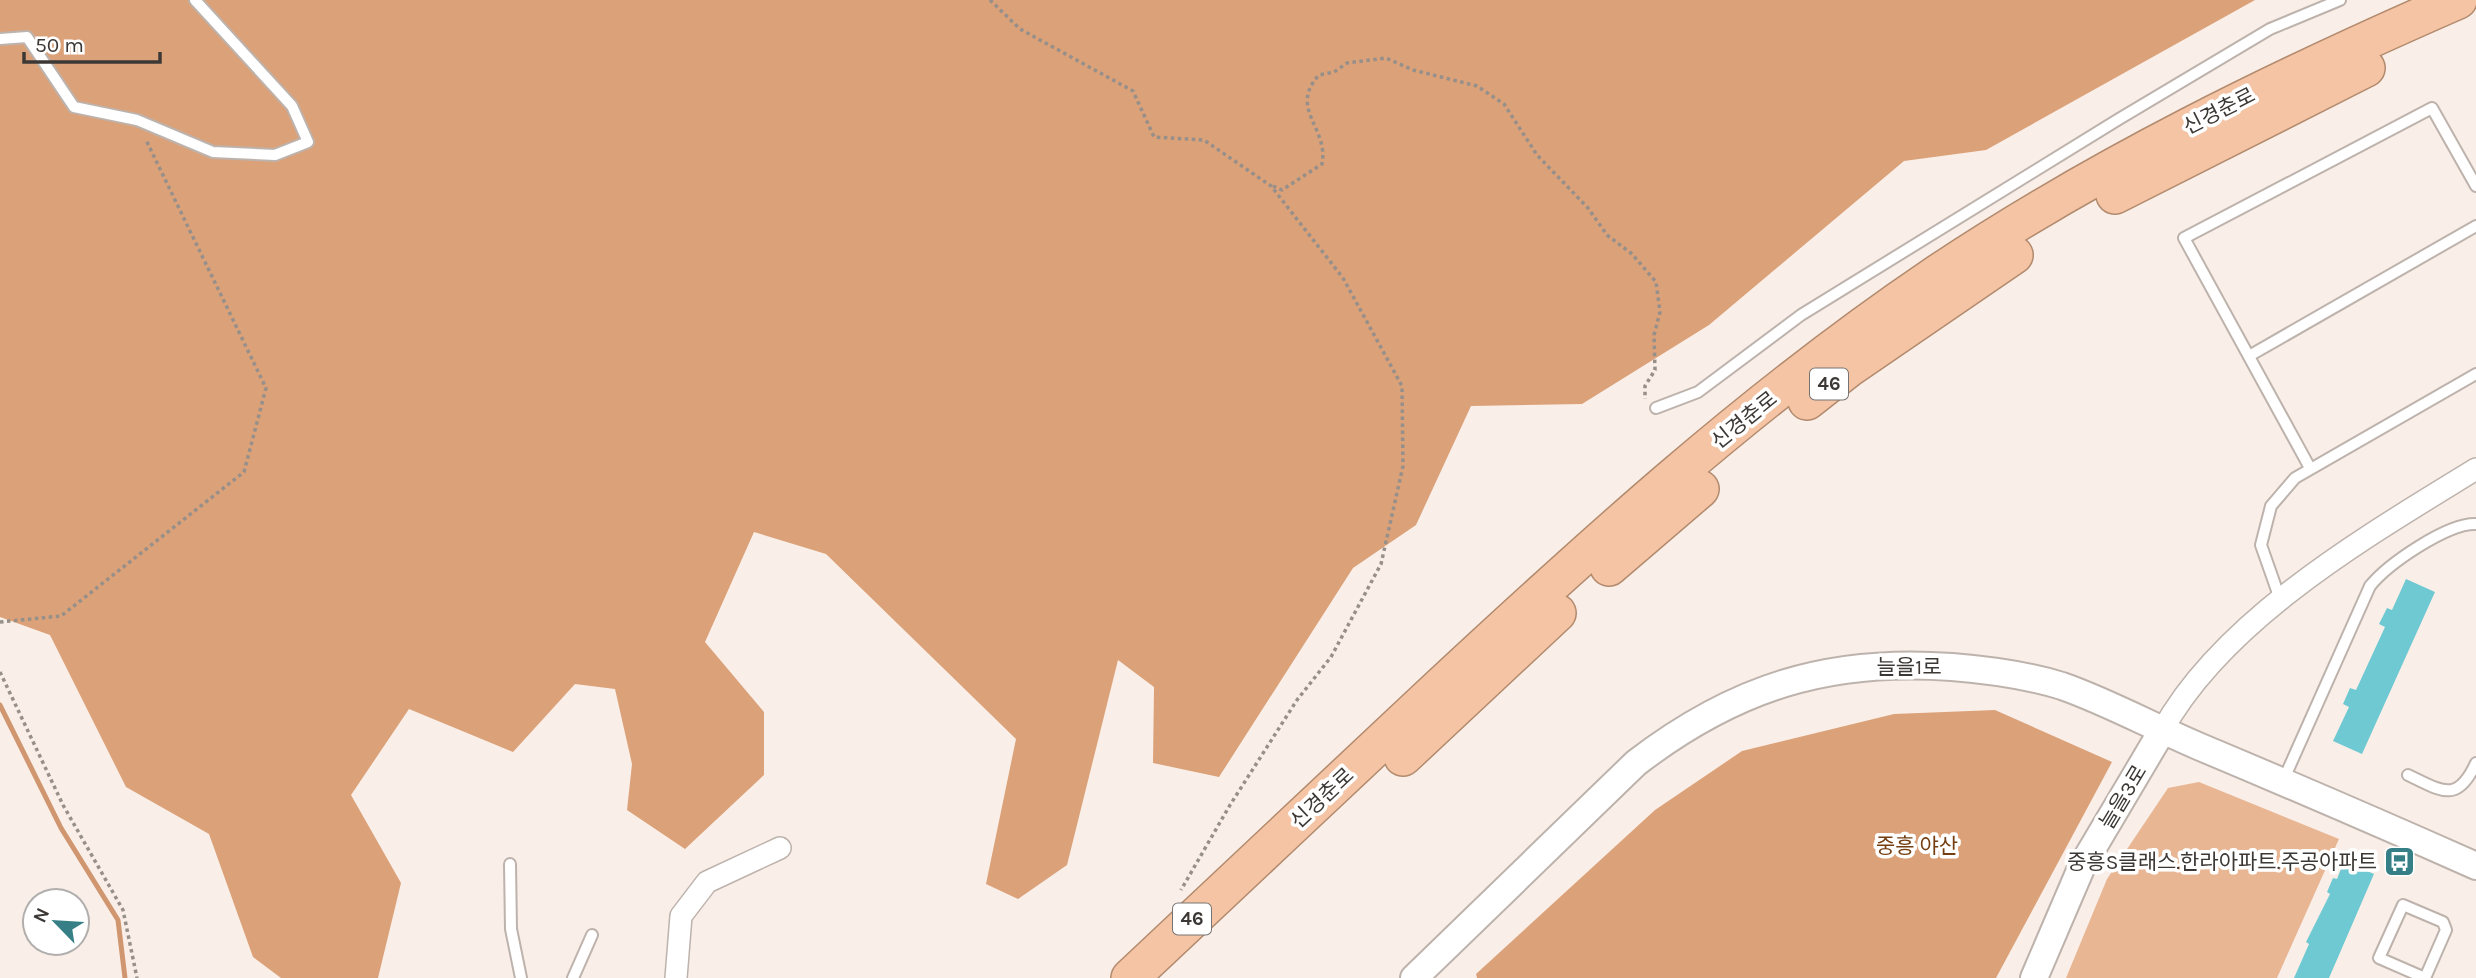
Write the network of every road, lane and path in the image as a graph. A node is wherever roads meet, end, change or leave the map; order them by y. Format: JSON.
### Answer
{"nodes":[{"id":1,"x":195,"y":0,"type":"edge"},
{"id":2,"x":990,"y":0,"type":"edge"},
{"id":3,"x":2340,"y":0,"type":"edge"},
{"id":4,"x":2458,"y":0,"type":"edge"},
{"id":5,"x":2476,"y":19,"type":"edge"},
{"id":6,"x":0,"y":38,"type":"edge"},
{"id":7,"x":136,"y":120,"type":"junction"},
{"id":8,"x":1271,"y":186,"type":"junction"},
{"id":9,"x":2476,"y":186,"type":"edge"},
{"id":10,"x":2476,"y":226,"type":"edge"},
{"id":11,"x":2249,"y":356,"type":"junction"},
{"id":12,"x":2476,"y":374,"type":"edge"},
{"id":13,"x":1656,"y":408,"type":"joint"},
{"id":14,"x":2309,"y":468,"type":"junction"},
{"id":15,"x":2476,"y":469,"type":"edge"},
{"id":16,"x":2476,"y":524,"type":"edge"},
{"id":17,"x":2280,"y":599,"type":"junction"},
{"id":18,"x":0,"y":622,"type":"edge"},
{"id":19,"x":0,"y":672,"type":"edge"},
{"id":20,"x":2162,"y":731,"type":"junction"},
{"id":21,"x":2476,"y":763,"type":"edge"},
{"id":22,"x":2408,"y":775,"type":"dead end"},
{"id":23,"x":2283,"y":781,"type":"junction"},
{"id":24,"x":780,"y":848,"type":"dead end"},
{"id":25,"x":510,"y":864,"type":"dead end"},
{"id":26,"x":2476,"y":866,"type":"edge"},
{"id":27,"x":1195,"y":867,"type":"dead end"},
{"id":28,"x":1262,"y":869,"type":"junction"},
{"id":29,"x":592,"y":935,"type":"dead end"},
{"id":30,"x":137,"y":978,"type":"edge"},
{"id":31,"x":521,"y":978,"type":"edge"},
{"id":32,"x":573,"y":978,"type":"edge"},
{"id":33,"x":676,"y":978,"type":"edge"},
{"id":34,"x":1130,"y":978,"type":"edge"},
{"id":35,"x":1164,"y":978,"type":"edge"},
{"id":36,"x":1414,"y":978,"type":"edge"},
{"id":37,"x":2034,"y":978,"type":"edge"},
{"id":38,"x":2425,"y":978,"type":"edge"}],
"edges":[{"from":1,"to":7,"type":"lane"},
{"from":2,"to":8,"type":"path"},
{"from":3,"to":13,"type":"lane"},
{"from":4,"to":28,"type":"highway","name":"신경춘로","number":"46"},
{"from":5,"to":28,"type":"highway","name":"신경춘로","number":"46"},
{"from":6,"to":7,"type":"lane"},
{"from":7,"to":18,"type":"path"},
{"from":8,"to":13,"type":"path"},
{"from":8,"to":27,"type":"path"},
{"from":9,"to":11,"type":"lane"},
{"from":10,"to":11,"type":"lane"},
{"from":11,"to":14,"type":"lane"},
{"from":12,"to":14,"type":"lane"},
{"from":14,"to":17,"type":"lane"},
{"from":15,"to":17,"type":"street"},
{"from":16,"to":23,"type":"lane"},
{"from":17,"to":20,"type":"street"},
{"from":19,"to":30,"type":"path"},
{"from":20,"to":23,"type":"street","name":"늘을1로"},
{"from":20,"to":36,"type":"street","name":"늘을1로"},
{"from":20,"to":37,"type":"street","name":"늘을3로"},
{"from":21,"to":22,"type":"lane"},
{"from":23,"to":26,"type":"street","name":"늘을1로"},
{"from":24,"to":33,"type":"street"},
{"from":25,"to":31,"type":"lane"},
{"from":28,"to":34,"type":"highway","name":"신경춘로","number":"46"},
{"from":28,"to":35,"type":"highway","name":"신경춘로","number":"46"},
{"from":29,"to":32,"type":"lane"},
{"from":38,"to":38,"type":"lane"}]}
